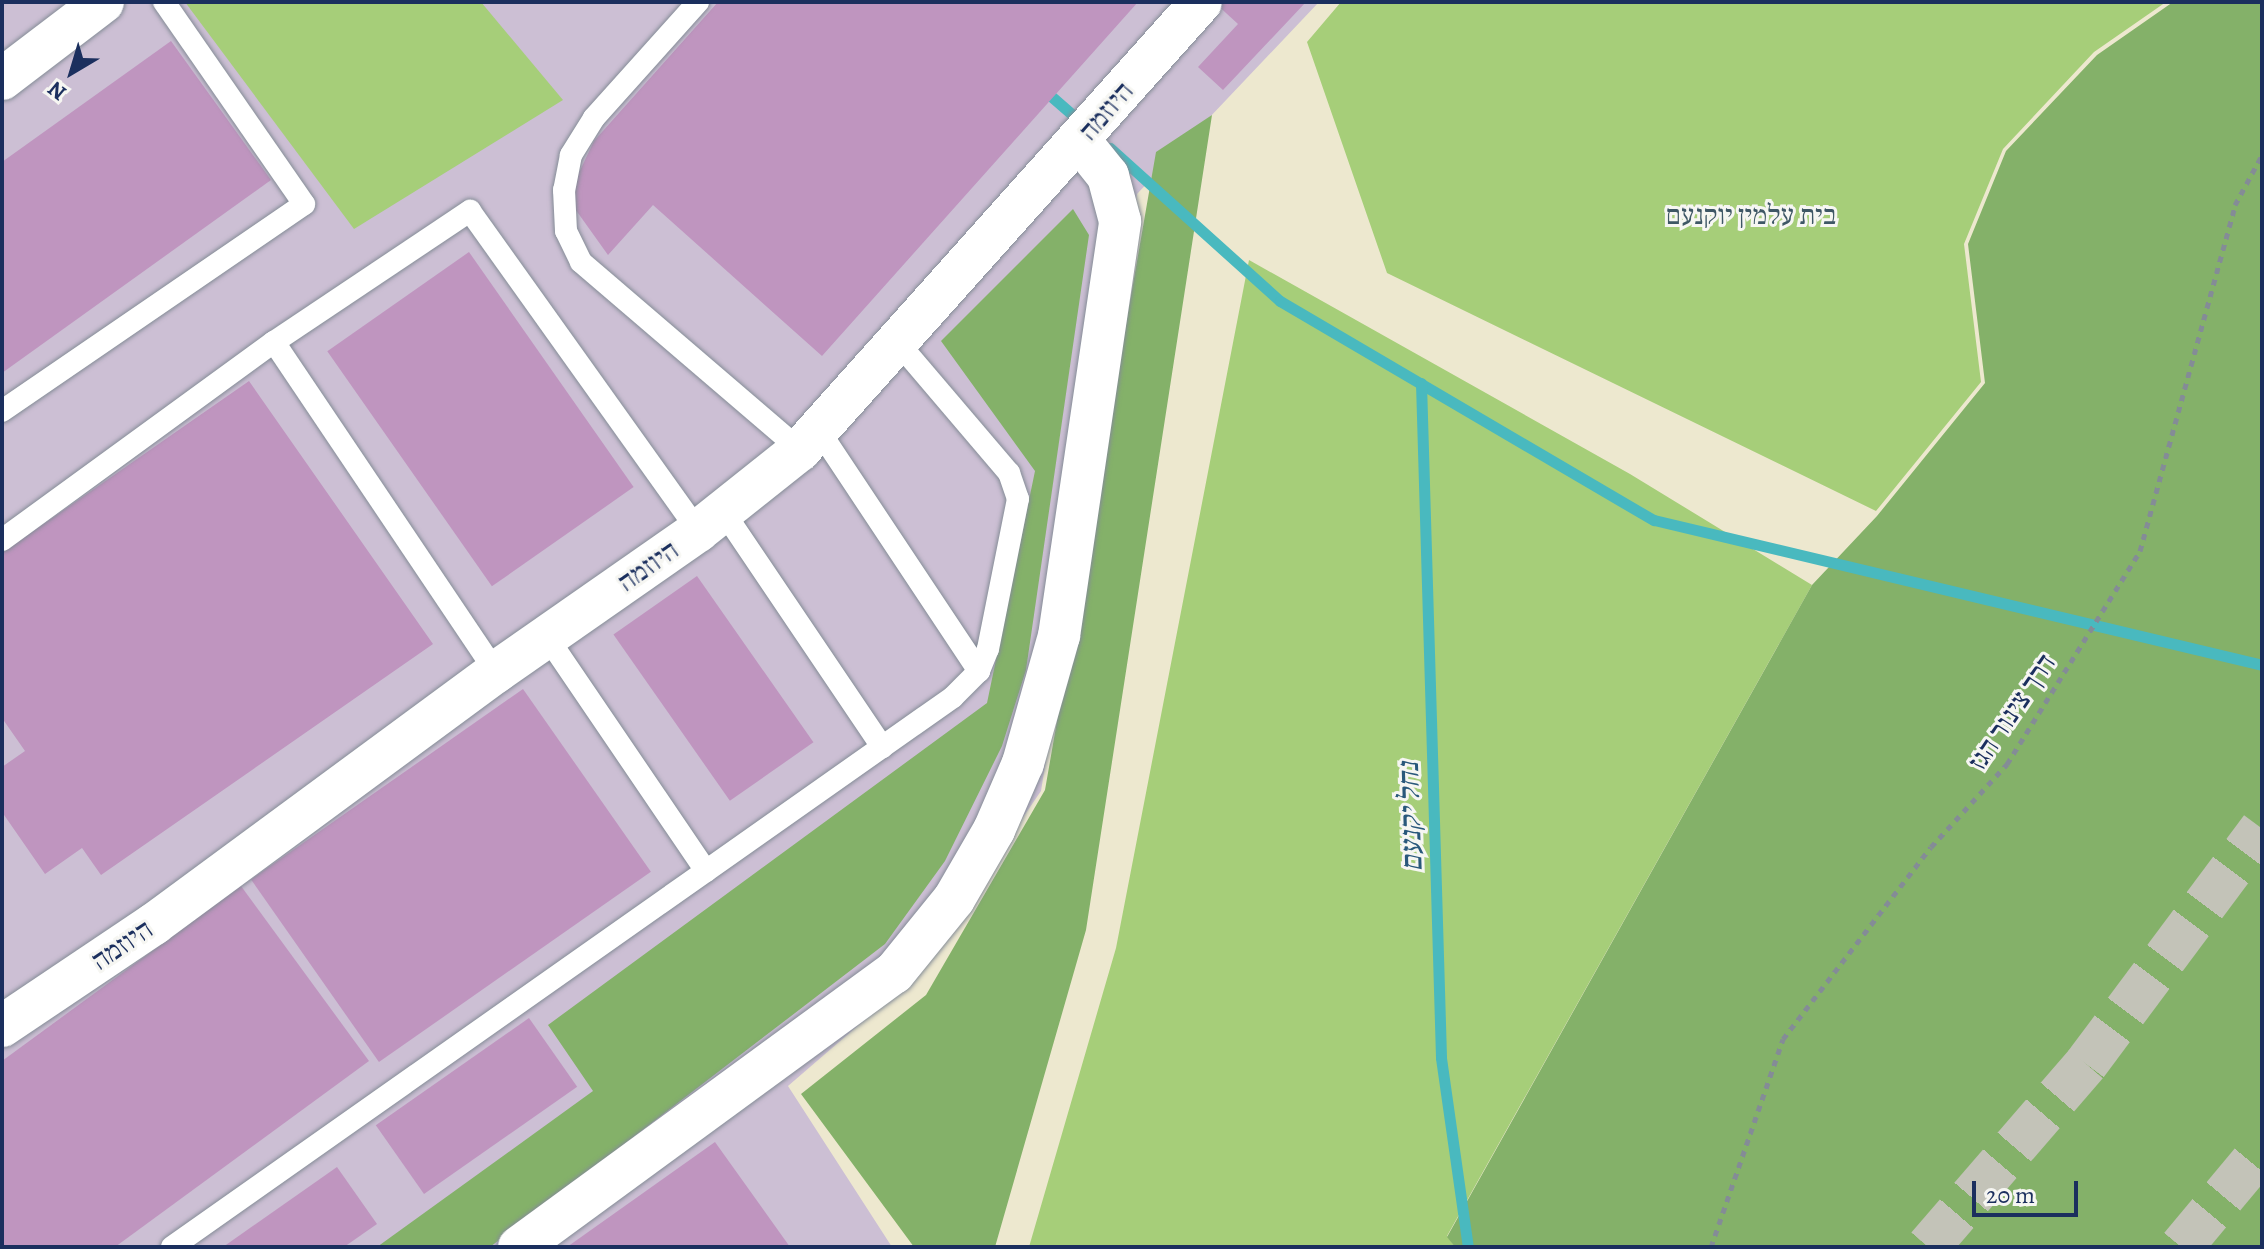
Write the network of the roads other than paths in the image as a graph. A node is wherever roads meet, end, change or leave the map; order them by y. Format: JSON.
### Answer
{"nodes":[{"id":1,"x":103,"y":2,"type":"edge"},
{"id":2,"x":164,"y":2,"type":"edge"},
{"id":3,"x":698,"y":2,"type":"edge"},
{"id":4,"x":1201,"y":2,"type":"edge"},
{"id":5,"x":2,"y":79,"type":"edge"},
{"id":6,"x":1080,"y":141,"type":"junction"},
{"id":7,"x":896,"y":340,"type":"junction"},
{"id":8,"x":274,"y":342,"type":"junction"},
{"id":9,"x":2,"y":411,"type":"edge"},
{"id":10,"x":809,"y":440,"type":"junction"},
{"id":11,"x":710,"y":521,"type":"junction"},
{"id":12,"x":2,"y":540,"type":"edge"},
{"id":13,"x":547,"y":637,"type":"junction"},
{"id":14,"x":979,"y":671,"type":"junction"},
{"id":15,"x":496,"y":672,"type":"junction"},
{"id":16,"x":882,"y":747,"type":"junction"},
{"id":17,"x":706,"y":871,"type":"junction"},
{"id":18,"x":2,"y":1026,"type":"edge"},
{"id":19,"x":172,"y":1247,"type":"edge"},
{"id":20,"x":519,"y":1247,"type":"edge"}],
"edges":[{"from":1,"to":5,"type":"street"},
{"from":2,"to":9,"type":"lane"},
{"from":3,"to":10,"type":"lane"},
{"from":4,"to":6,"type":"street","name":"היוזמה"},
{"from":6,"to":7,"type":"street","name":"היוזמה"},
{"from":6,"to":20,"type":"street"},
{"from":7,"to":10,"type":"street","name":"היוזמה"},
{"from":7,"to":14,"type":"lane"},
{"from":8,"to":11,"type":"lane"},
{"from":8,"to":12,"type":"lane"},
{"from":8,"to":15,"type":"lane"},
{"from":10,"to":11,"type":"street","name":"היוזמה"},
{"from":10,"to":14,"type":"lane"},
{"from":11,"to":13,"type":"street","name":"היוזמה"},
{"from":11,"to":16,"type":"lane"},
{"from":13,"to":15,"type":"street","name":"היוזמה"},
{"from":13,"to":17,"type":"lane"},
{"from":14,"to":16,"type":"lane"},
{"from":15,"to":18,"type":"street","name":"היוזמה"},
{"from":16,"to":17,"type":"lane"},
{"from":17,"to":19,"type":"lane"}]}
